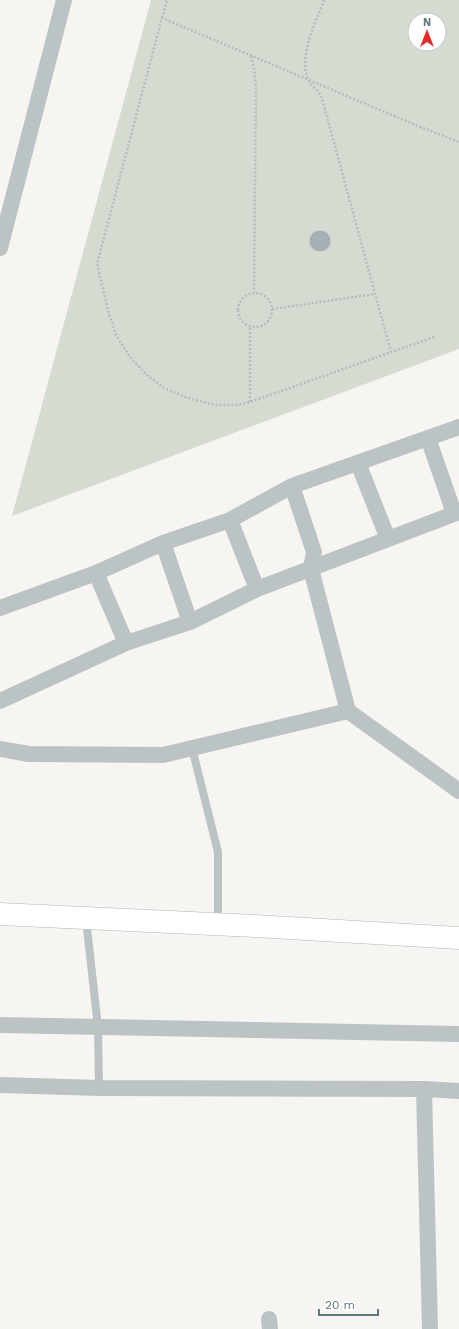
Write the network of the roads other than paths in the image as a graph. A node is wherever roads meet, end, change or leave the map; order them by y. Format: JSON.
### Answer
{"nodes":[{"id":1,"x":64,"y":0,"type":"edge"},
{"id":2,"x":0,"y":248,"type":"edge"},
{"id":3,"x":459,"y":427,"type":"edge"},
{"id":4,"x":428,"y":438,"type":"junction"},
{"id":5,"x":358,"y":463,"type":"junction"},
{"id":6,"x":292,"y":486,"type":"junction"},
{"id":7,"x":457,"y":513,"type":"edge"},
{"id":8,"x":230,"y":520,"type":"junction"},
{"id":9,"x":388,"y":539,"type":"junction"},
{"id":10,"x":163,"y":543,"type":"junction"},
{"id":11,"x":311,"y":569,"type":"junction"},
{"id":12,"x":96,"y":573,"type":"junction"},
{"id":13,"x":257,"y":589,"type":"junction"},
{"id":14,"x":0,"y":608,"type":"edge"},
{"id":15,"x":190,"y":622,"type":"junction"},
{"id":16,"x":126,"y":644,"type":"junction"},
{"id":17,"x":0,"y":701,"type":"edge"},
{"id":18,"x":348,"y":711,"type":"junction"},
{"id":19,"x":192,"y":748,"type":"junction"},
{"id":20,"x":0,"y":749,"type":"edge"},
{"id":21,"x":459,"y":791,"type":"edge"},
{"id":22,"x":0,"y":914,"type":"edge"},
{"id":23,"x":86,"y":918,"type":"junction"},
{"id":24,"x":218,"y":924,"type":"junction"},
{"id":25,"x":459,"y":938,"type":"edge"},
{"id":26,"x":0,"y":1025,"type":"edge"},
{"id":27,"x":98,"y":1027,"type":"junction"},
{"id":28,"x":459,"y":1034,"type":"edge"},
{"id":29,"x":0,"y":1085,"type":"edge"},
{"id":30,"x":99,"y":1088,"type":"junction"},
{"id":31,"x":424,"y":1089,"type":"junction"},
{"id":32,"x":459,"y":1090,"type":"edge"},
{"id":33,"x":430,"y":1329,"type":"edge"}],
"edges":[{"from":1,"to":2,"type":"street"},
{"from":3,"to":4,"type":"street"},
{"from":4,"to":5,"type":"street"},
{"from":4,"to":7,"type":"street"},
{"from":5,"to":6,"type":"street"},
{"from":5,"to":9,"type":"street"},
{"from":6,"to":8,"type":"street"},
{"from":6,"to":11,"type":"street"},
{"from":7,"to":9,"type":"street"},
{"from":8,"to":10,"type":"street"},
{"from":8,"to":13,"type":"street"},
{"from":9,"to":11,"type":"street"},
{"from":10,"to":12,"type":"street"},
{"from":10,"to":15,"type":"street"},
{"from":11,"to":13,"type":"street"},
{"from":11,"to":18,"type":"street"},
{"from":12,"to":14,"type":"street"},
{"from":12,"to":16,"type":"street"},
{"from":13,"to":15,"type":"street"},
{"from":15,"to":16,"type":"street"},
{"from":16,"to":17,"type":"street"},
{"from":18,"to":19,"type":"street"},
{"from":18,"to":21,"type":"street"},
{"from":19,"to":20,"type":"street"},
{"from":19,"to":24,"type":"lane"},
{"from":22,"to":23,"type":"main road"},
{"from":23,"to":24,"type":"main road"},
{"from":23,"to":27,"type":"lane"},
{"from":24,"to":25,"type":"main road"},
{"from":26,"to":27,"type":"street"},
{"from":27,"to":28,"type":"street"},
{"from":27,"to":30,"type":"lane"},
{"from":29,"to":30,"type":"street"},
{"from":30,"to":31,"type":"street"},
{"from":31,"to":32,"type":"street"},
{"from":31,"to":33,"type":"street"}]}
